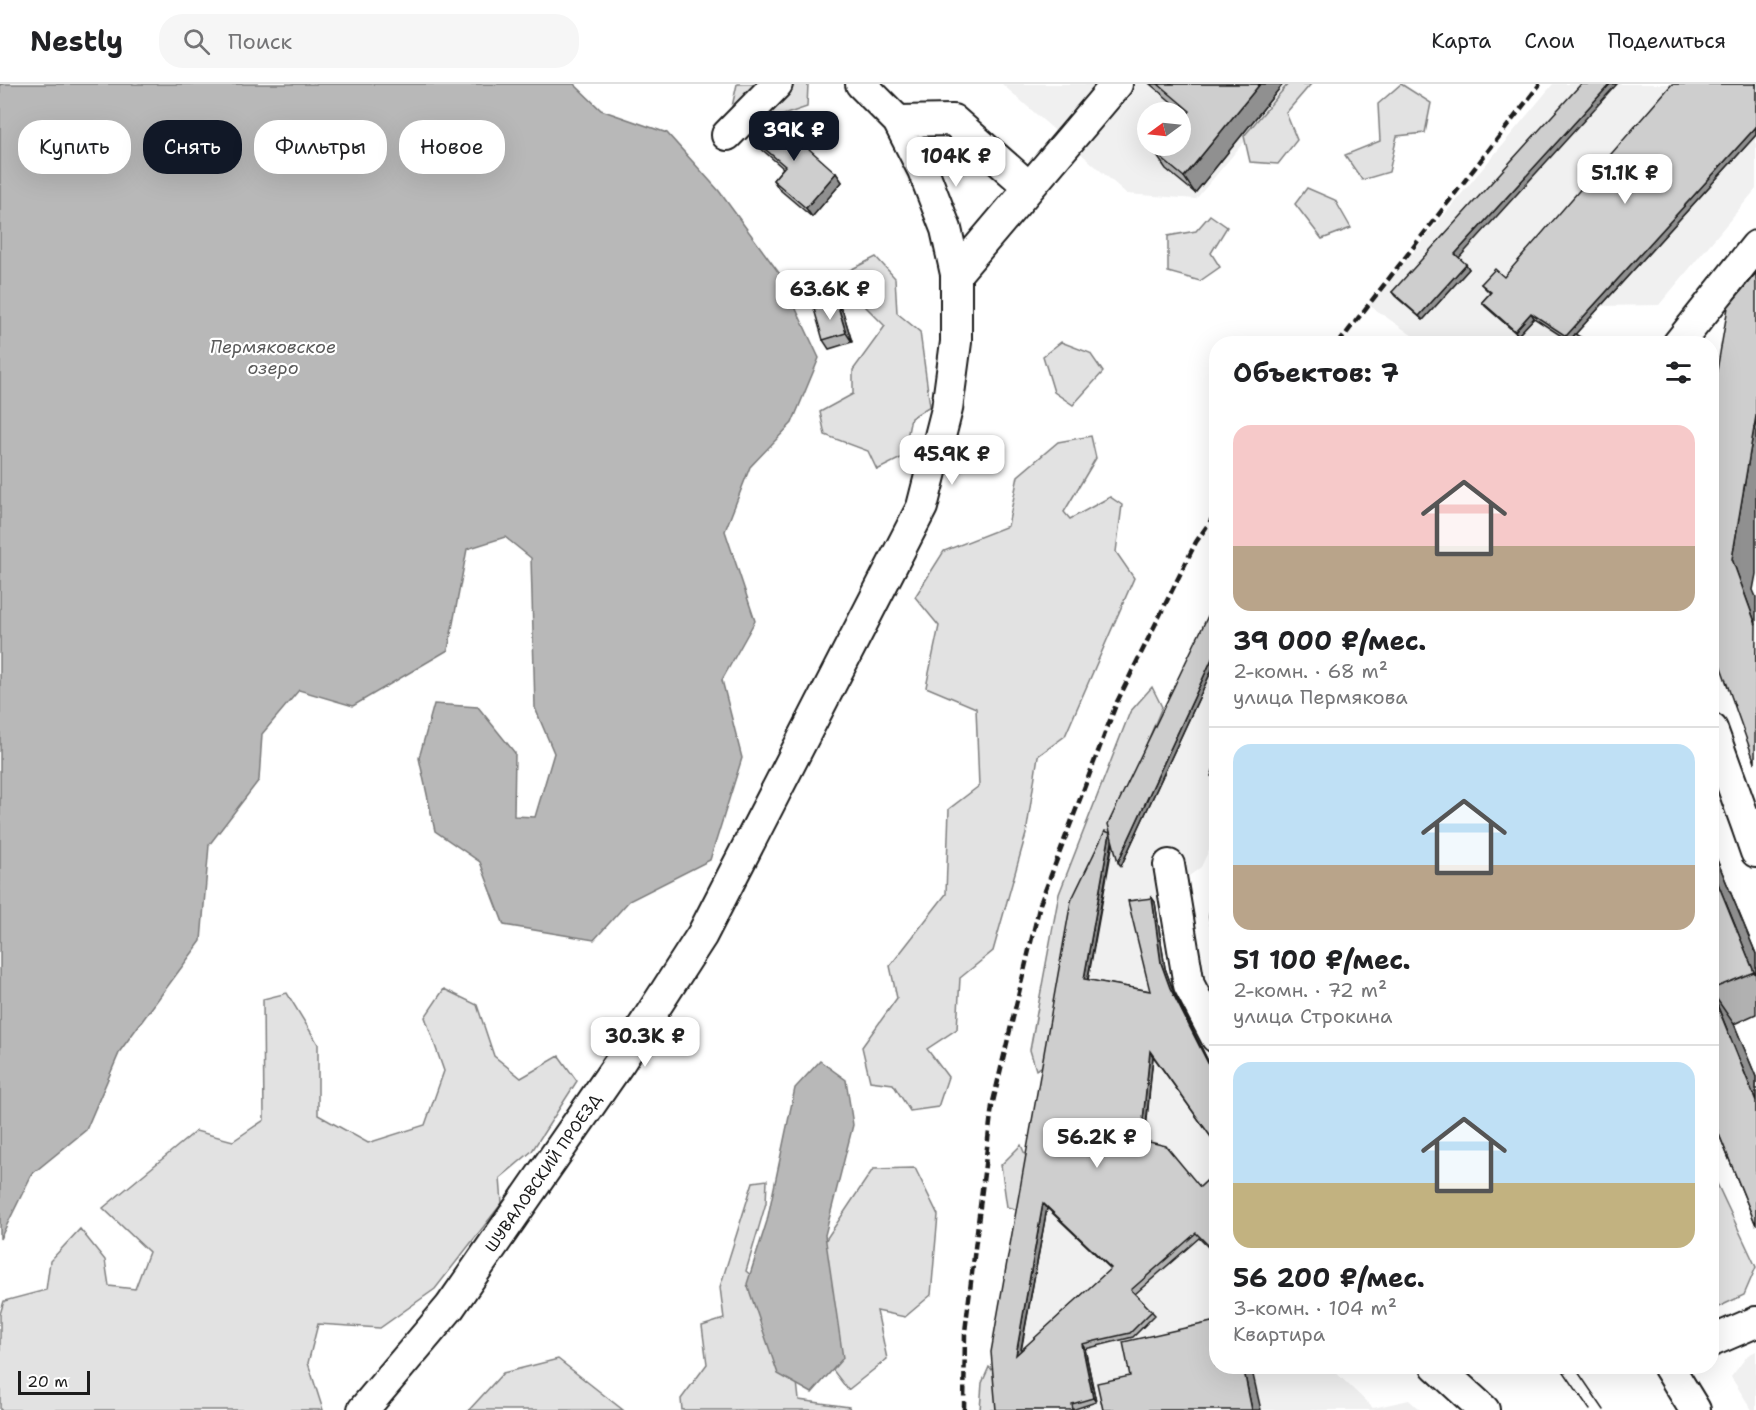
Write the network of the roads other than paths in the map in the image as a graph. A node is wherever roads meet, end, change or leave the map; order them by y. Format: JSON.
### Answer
{"nodes":[{"id":1,"x":777,"y":84,"type":"edge"},
{"id":2,"x":861,"y":84,"type":"edge"},
{"id":3,"x":1117,"y":84,"type":"edge"},
{"id":4,"x":898,"y":121,"type":"junction"},
{"id":5,"x":727,"y":135,"type":"dead end"},
{"id":6,"x":1029,"y":187,"type":"junction"},
{"id":7,"x":1756,"y":246,"type":"edge"},
{"id":8,"x":956,"y":274,"type":"junction"},
{"id":9,"x":1729,"y":279,"type":"junction"},
{"id":10,"x":1726,"y":327,"type":"edge"},
{"id":11,"x":1683,"y":336,"type":"edge"},
{"id":12,"x":1719,"y":747,"type":"edge"},
{"id":13,"x":1753,"y":834,"type":"edge"},
{"id":14,"x":1169,"y":865,"type":"dead end"},
{"id":15,"x":1209,"y":1023,"type":"edge"},
{"id":16,"x":1756,"y":1322,"type":"edge"},
{"id":17,"x":1719,"y":1338,"type":"edge"},
{"id":18,"x":1445,"y":1374,"type":"edge"},
{"id":19,"x":1671,"y":1374,"type":"edge"},
{"id":20,"x":1680,"y":1404,"type":"edge"},
{"id":21,"x":363,"y":1410,"type":"edge"},
{"id":22,"x":1484,"y":1410,"type":"edge"}],
"edges":[{"from":1,"to":5,"type":"street"},
{"from":2,"to":4,"type":"street","name":"ШУВАЛОВСКИЙ ПРОЕЗД"},
{"from":3,"to":6,"type":"street"},
{"from":4,"to":6,"type":"street"},
{"from":4,"to":8,"type":"street","name":"ШУВАЛОВСКИЙ ПРОЕЗД"},
{"from":6,"to":8,"type":"street"},
{"from":7,"to":9,"type":"street"},
{"from":8,"to":21,"type":"street","name":"ШУВАЛОВСКИЙ ПРОЕЗД"},
{"from":9,"to":10,"type":"street"},
{"from":9,"to":11,"type":"street"},
{"from":12,"to":13,"type":"street"},
{"from":14,"to":15,"type":"street"},
{"from":16,"to":17,"type":"street"},
{"from":18,"to":22,"type":"street"},
{"from":19,"to":20,"type":"street"}]}
